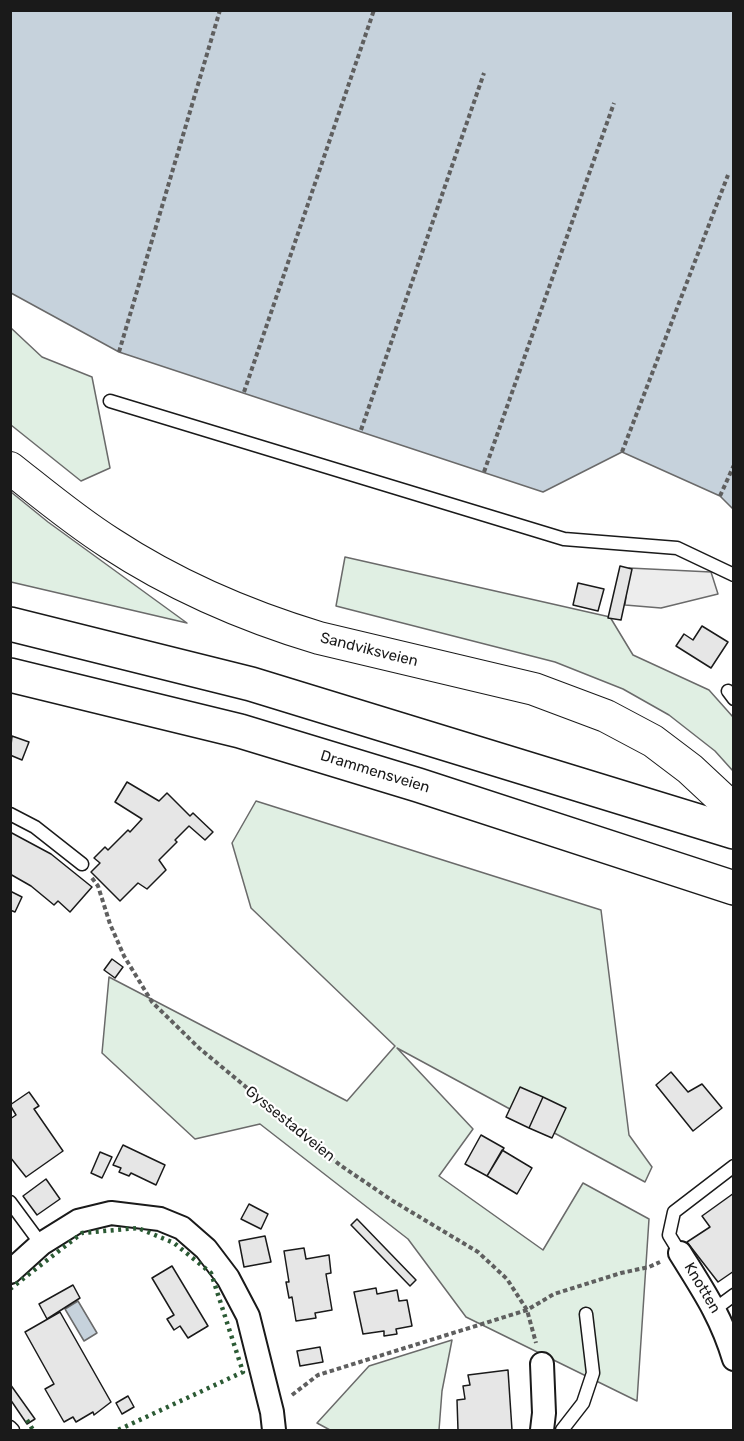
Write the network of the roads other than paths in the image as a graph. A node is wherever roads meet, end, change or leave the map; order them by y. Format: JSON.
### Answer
{"nodes":[{"id":1,"x":110,"y":401,"type":"dead end"},
{"id":2,"x":10,"y":468,"type":"edge"},
{"id":3,"x":734,"y":575,"type":"edge"},
{"id":4,"x":10,"y":624,"type":"edge"},
{"id":5,"x":10,"y":675,"type":"edge"},
{"id":6,"x":734,"y":810,"type":"edge"},
{"id":7,"x":10,"y":814,"type":"edge"},
{"id":8,"x":718,"y":827,"type":"edge"},
{"id":9,"x":82,"y":864,"type":"road end"},
{"id":10,"x":734,"y":888,"type":"edge"},
{"id":11,"x":734,"y":1166,"type":"edge"},
{"id":12,"x":10,"y":1202,"type":"edge"},
{"id":13,"x":41,"y":1245,"type":"junction"},
{"id":14,"x":680,"y":1253,"type":"joint"},
{"id":15,"x":10,"y":1272,"type":"edge"},
{"id":16,"x":734,"y":1295,"type":"edge"},
{"id":17,"x":715,"y":1309,"type":"junction"},
{"id":18,"x":586,"y":1314,"type":"dead end"},
{"id":19,"x":734,"y":1359,"type":"edge"},
{"id":20,"x":542,"y":1364,"type":"road end"},
{"id":21,"x":273,"y":1421,"type":"edge"},
{"id":22,"x":10,"y":1427,"type":"edge"},
{"id":23,"x":13,"y":1431,"type":"edge"},
{"id":24,"x":542,"y":1431,"type":"edge"},
{"id":25,"x":562,"y":1431,"type":"edge"}],
"edges":[{"from":1,"to":3,"type":"lane"},
{"from":2,"to":6,"type":"main road","name":"Sandviksveien"},
{"from":4,"to":8,"type":"highway"},
{"from":5,"to":10,"type":"highway","name":"Drammensveien"},
{"from":7,"to":9,"type":"lane"},
{"from":11,"to":14,"type":"lane"},
{"from":12,"to":13,"type":"lane"},
{"from":13,"to":15,"type":"street"},
{"from":13,"to":21,"type":"street"},
{"from":14,"to":17,"type":"street","name":"Knotten"},
{"from":16,"to":17,"type":"lane"},
{"from":17,"to":19,"type":"street","name":"Knotten"},
{"from":18,"to":25,"type":"lane"},
{"from":20,"to":24,"type":"street"},
{"from":22,"to":23,"type":"lane"}]}
